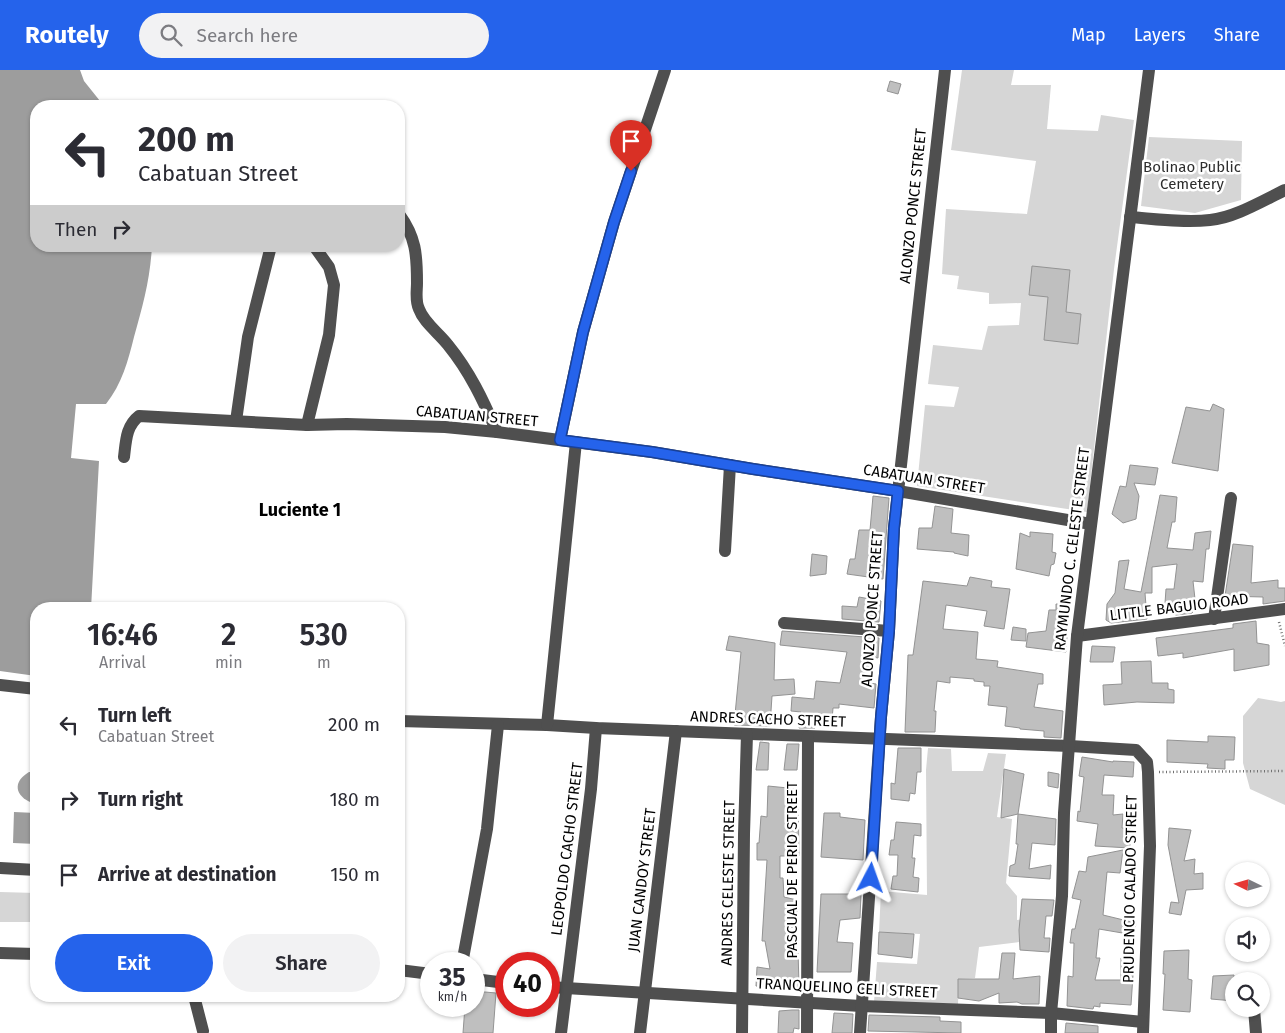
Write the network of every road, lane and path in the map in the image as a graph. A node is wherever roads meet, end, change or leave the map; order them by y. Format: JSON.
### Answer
{"nodes":[{"id":1,"x":665,"y":70,"type":"edge"},
{"id":2,"x":945,"y":70,"type":"edge"},
{"id":3,"x":1149,"y":70,"type":"edge"},
{"id":4,"x":1285,"y":190,"type":"edge"},
{"id":5,"x":1130,"y":217,"type":"junction"},
{"id":6,"x":405,"y":222,"type":"edge"},
{"id":7,"x":269,"y":252,"type":"edge"},
{"id":8,"x":318,"y":252,"type":"edge"},
{"id":9,"x":236,"y":421,"type":"junction"},
{"id":10,"x":307,"y":425,"type":"junction"},
{"id":11,"x":497,"y":432,"type":"junction"},
{"id":12,"x":560,"y":440,"type":"junction"},
{"id":13,"x":576,"y":442,"type":"junction"},
{"id":14,"x":124,"y":457,"type":"dead end"},
{"id":15,"x":730,"y":465,"type":"junction"},
{"id":16,"x":898,"y":491,"type":"junction"},
{"id":17,"x":1231,"y":498,"type":"dead end"},
{"id":18,"x":1091,"y":524,"type":"junction"},
{"id":19,"x":725,"y":551,"type":"dead end"},
{"id":20,"x":1281,"y":610,"type":"edge"},
{"id":21,"x":1214,"y":619,"type":"junction"},
{"id":22,"x":784,"y":624,"type":"dead end"},
{"id":23,"x":889,"y":631,"type":"junction"},
{"id":24,"x":1077,"y":636,"type":"junction"},
{"id":25,"x":1285,"y":646,"type":"edge"},
{"id":26,"x":0,"y":685,"type":"edge"},
{"id":27,"x":30,"y":688,"type":"edge"},
{"id":28,"x":405,"y":721,"type":"edge"},
{"id":29,"x":498,"y":724,"type":"junction"},
{"id":30,"x":547,"y":725,"type":"junction"},
{"id":31,"x":596,"y":728,"type":"junction"},
{"id":32,"x":676,"y":731,"type":"junction"},
{"id":33,"x":747,"y":734,"type":"junction"},
{"id":34,"x":808,"y":737,"type":"junction"},
{"id":35,"x":879,"y":740,"type":"junction"},
{"id":36,"x":1070,"y":746,"type":"junction"},
{"id":37,"x":1136,"y":750,"type":"joint"},
{"id":38,"x":1285,"y":771,"type":"edge"},
{"id":39,"x":1148,"y":772,"type":"junction"},
{"id":40,"x":0,"y":868,"type":"edge"},
{"id":41,"x":30,"y":870,"type":"edge"},
{"id":42,"x":464,"y":952,"type":"edge"},
{"id":43,"x":0,"y":953,"type":"edge"},
{"id":44,"x":30,"y":954,"type":"edge"},
{"id":45,"x":405,"y":971,"type":"edge"},
{"id":46,"x":420,"y":973,"type":"edge"},
{"id":47,"x":560,"y":989,"type":"edge"},
{"id":48,"x":567,"y":990,"type":"junction"},
{"id":49,"x":645,"y":993,"type":"junction"},
{"id":50,"x":743,"y":998,"type":"junction"},
{"id":51,"x":196,"y":1002,"type":"edge"},
{"id":52,"x":808,"y":1003,"type":"junction"},
{"id":53,"x":861,"y":1006,"type":"junction"},
{"id":54,"x":1051,"y":1013,"type":"junction"},
{"id":55,"x":1255,"y":1017,"type":"edge"},
{"id":56,"x":1143,"y":1028,"type":"edge"},
{"id":57,"x":204,"y":1031,"type":"dead end"},
{"id":58,"x":561,"y":1033,"type":"edge"},
{"id":59,"x":640,"y":1033,"type":"edge"},
{"id":60,"x":742,"y":1033,"type":"edge"},
{"id":61,"x":808,"y":1033,"type":"edge"},
{"id":62,"x":860,"y":1033,"type":"edge"},
{"id":63,"x":1051,"y":1033,"type":"edge"},
{"id":64,"x":1256,"y":1033,"type":"edge"}],
"edges":[{"from":1,"to":12,"type":"street"},
{"from":2,"to":16,"type":"street","name":"ALONZO PONCE STREET"},
{"from":3,"to":5,"type":"street","name":"RAYMUNDO C. CELESTE STREET"},
{"from":4,"to":5,"type":"street"},
{"from":5,"to":18,"type":"street","name":"RAYMUNDO C. CELESTE STREET"},
{"from":6,"to":11,"type":"street"},
{"from":7,"to":9,"type":"street"},
{"from":8,"to":10,"type":"street"},
{"from":9,"to":10,"type":"street","name":"CABATUAN STREET"},
{"from":9,"to":14,"type":"street","name":"CABATUAN STREET"},
{"from":10,"to":11,"type":"street","name":"CABATUAN STREET"},
{"from":11,"to":12,"type":"street","name":"CABATUAN STREET"},
{"from":12,"to":13,"type":"street","name":"CABATUAN STREET"},
{"from":13,"to":15,"type":"street","name":"CABATUAN STREET"},
{"from":13,"to":30,"type":"street"},
{"from":15,"to":16,"type":"street","name":"CABATUAN STREET"},
{"from":15,"to":19,"type":"street"},
{"from":16,"to":18,"type":"street","name":"CABATUAN STREET"},
{"from":16,"to":23,"type":"street","name":"ALONZO PONCE STREET"},
{"from":17,"to":21,"type":"street"},
{"from":18,"to":24,"type":"street","name":"RAYMUNDO C. CELESTE STREET"},
{"from":20,"to":21,"type":"street","name":"LITTLE BAGUIO ROAD"},
{"from":20,"to":25,"type":"path"},
{"from":21,"to":24,"type":"street","name":"LITTLE BAGUIO ROAD"},
{"from":22,"to":23,"type":"street"},
{"from":23,"to":35,"type":"street","name":"ALONZO PONCE STREET"},
{"from":24,"to":36,"type":"street","name":"RAYMUNDO C. CELESTE STREET"},
{"from":26,"to":27,"type":"street"},
{"from":28,"to":29,"type":"street","name":"ANDRES CACHO STREET"},
{"from":29,"to":30,"type":"street","name":"ANDRES CACHO STREET"},
{"from":29,"to":42,"type":"street"},
{"from":30,"to":31,"type":"street","name":"ANDRES CACHO STREET"},
{"from":31,"to":32,"type":"street","name":"ANDRES CACHO STREET"},
{"from":31,"to":48,"type":"street","name":"LEOPOLDO CACHO STREET"},
{"from":32,"to":33,"type":"street","name":"ANDRES CACHO STREET"},
{"from":32,"to":49,"type":"street","name":"JUAN CANDOY STREET"},
{"from":33,"to":34,"type":"street","name":"ANDRES CACHO STREET"},
{"from":33,"to":50,"type":"street","name":"ANDRES CELESTE STREET"},
{"from":34,"to":35,"type":"street","name":"ANDRES CACHO STREET"},
{"from":34,"to":52,"type":"street","name":"PASCUAL DE PERIO STREET"},
{"from":35,"to":36,"type":"street","name":"ANDRES CACHO STREET"},
{"from":35,"to":53,"type":"street","name":"ALONZO PONCE STREET"},
{"from":36,"to":37,"type":"street","name":"ANDRES CACHO STREET"},
{"from":36,"to":54,"type":"street","name":"RAYMUNDO C. CELESTE STREET"},
{"from":37,"to":39,"type":"street","name":"PRUDENCIO CALADO STREET"},
{"from":38,"to":39,"type":"path"},
{"from":39,"to":56,"type":"street","name":"PRUDENCIO CALADO STREET"},
{"from":40,"to":41,"type":"street"},
{"from":43,"to":44,"type":"street"},
{"from":45,"to":46,"type":"street"},
{"from":47,"to":48,"type":"street","name":"TRANQUELINO CELI STREET"},
{"from":48,"to":49,"type":"street","name":"TRANQUELINO CELI STREET"},
{"from":48,"to":58,"type":"street","name":"LEOPOLDO CACHO STREET"},
{"from":49,"to":50,"type":"street","name":"TRANQUELINO CELI STREET"},
{"from":49,"to":59,"type":"street","name":"JUAN CANDOY STREET"},
{"from":50,"to":52,"type":"street","name":"TRANQUELINO CELI STREET"},
{"from":50,"to":60,"type":"street","name":"ANDRES CELESTE STREET"},
{"from":51,"to":57,"type":"street"},
{"from":52,"to":53,"type":"street","name":"TRANQUELINO CELI STREET"},
{"from":52,"to":61,"type":"street","name":"PASCUAL DE PERIO STREET"},
{"from":53,"to":54,"type":"street","name":"TRANQUELINO CELI STREET"},
{"from":53,"to":62,"type":"street","name":"ALONZO PONCE STREET"},
{"from":54,"to":56,"type":"street","name":"TRANQUELINO CELI STREET"},
{"from":54,"to":63,"type":"street","name":"RAYMUNDO C. CELESTE STREET"},
{"from":55,"to":64,"type":"street"}]}
